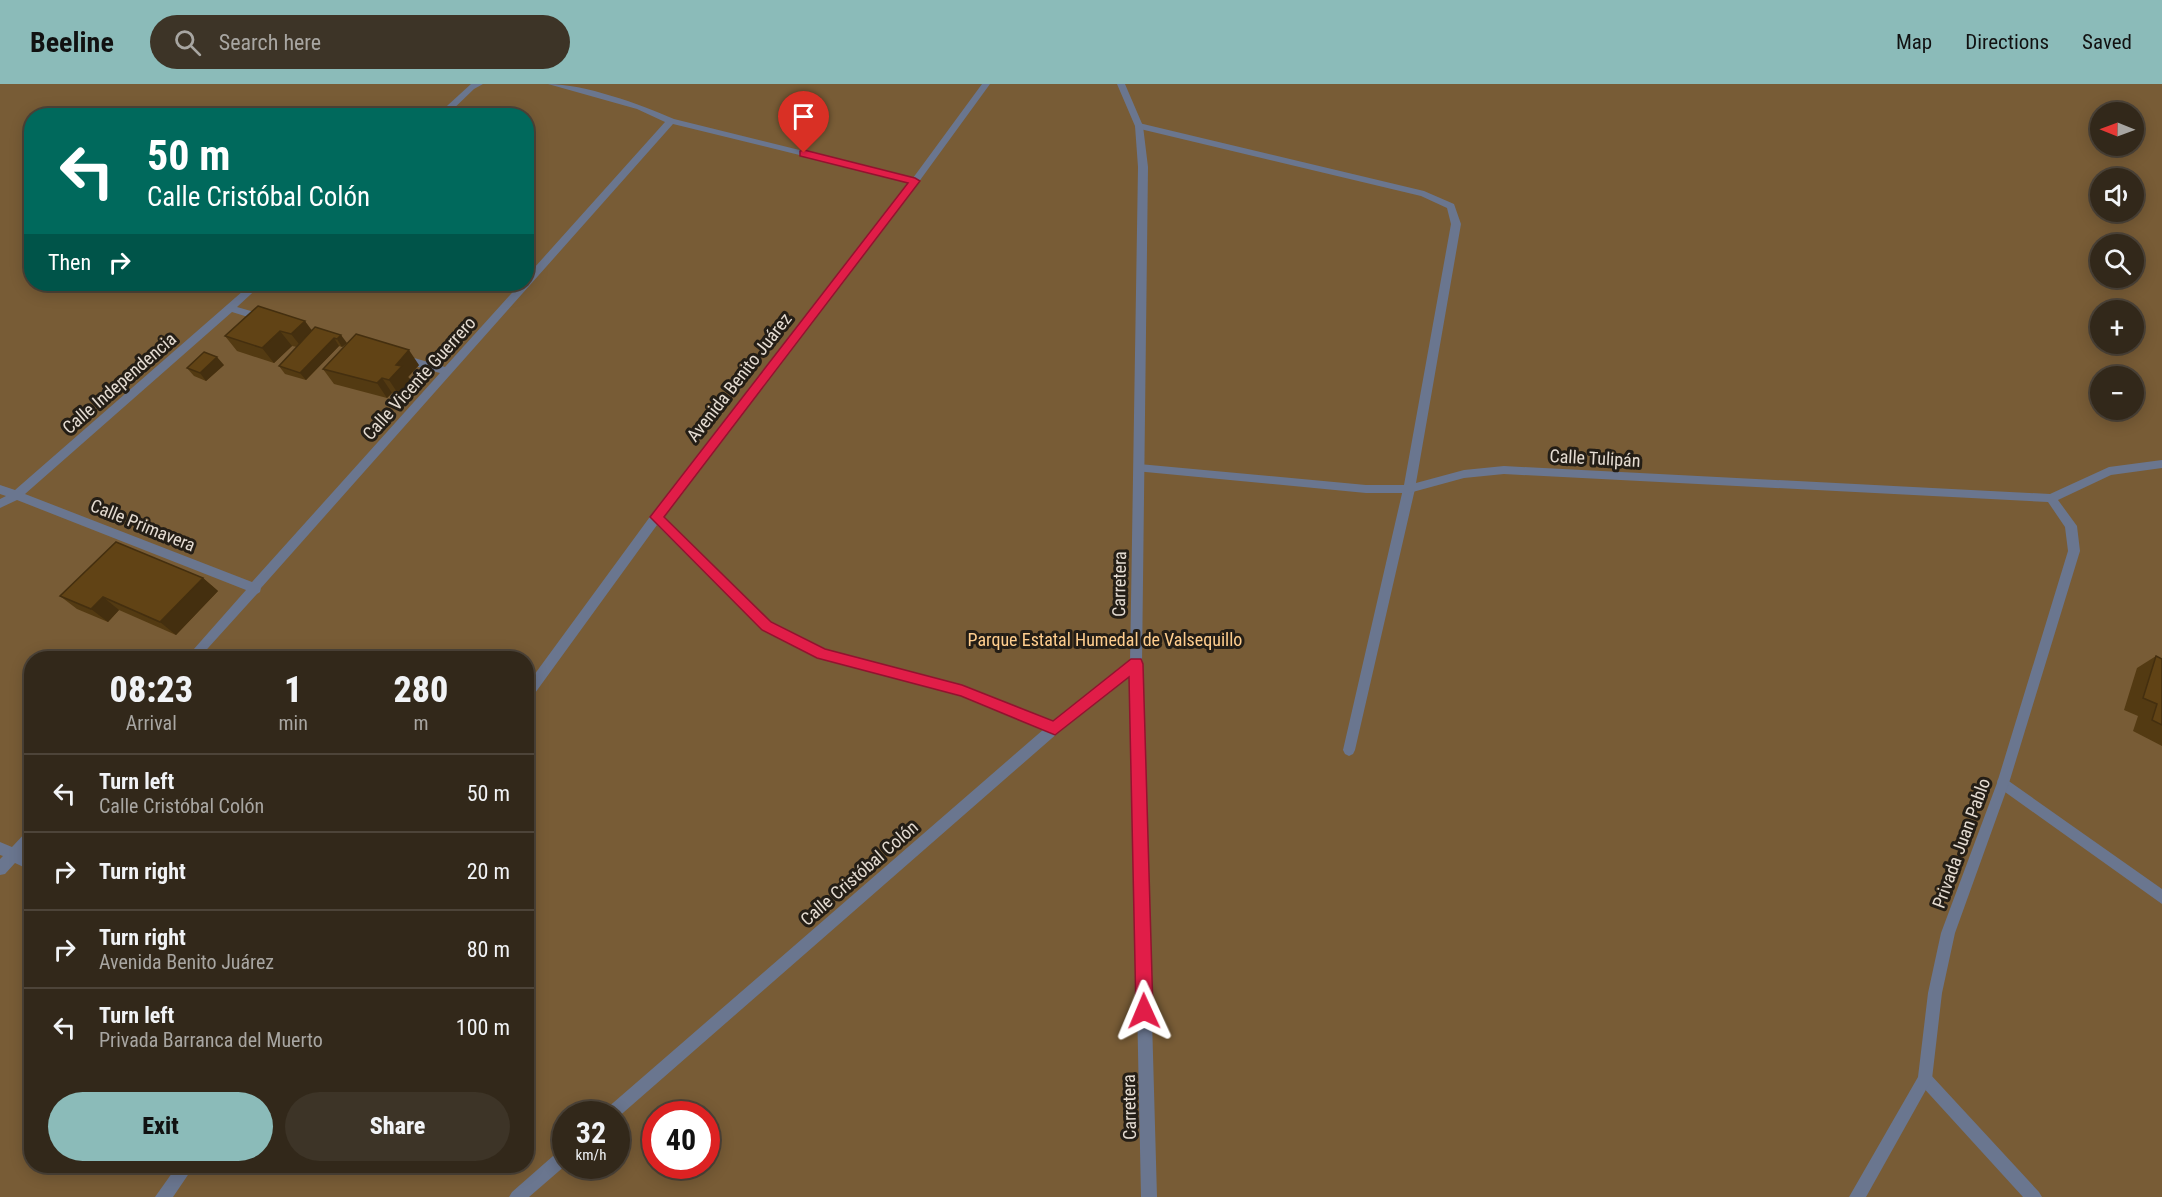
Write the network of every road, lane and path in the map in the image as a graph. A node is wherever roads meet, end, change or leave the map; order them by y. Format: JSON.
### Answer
{"nodes":[{"id":1,"x":552,"y":84,"type":"edge"},
{"id":2,"x":986,"y":84,"type":"edge"},
{"id":3,"x":1121,"y":84,"type":"edge"},
{"id":4,"x":475,"y":86,"type":"edge"},
{"id":5,"x":449,"y":108,"type":"edge"},
{"id":6,"x":671,"y":121,"type":"junction"},
{"id":7,"x":1138,"y":126,"type":"junction"},
{"id":8,"x":915,"y":181,"type":"junction"},
{"id":9,"x":534,"y":275,"type":"edge"},
{"id":10,"x":249,"y":291,"type":"edge"},
{"id":11,"x":520,"y":291,"type":"edge"},
{"id":12,"x":230,"y":308,"type":"junction"},
{"id":13,"x":276,"y":321,"type":"edge"},
{"id":14,"x":391,"y":355,"type":"edge"},
{"id":15,"x":448,"y":372,"type":"junction"},
{"id":16,"x":2162,"y":464,"type":"edge"},
{"id":17,"x":1139,"y":468,"type":"junction"},
{"id":18,"x":0,"y":489,"type":"edge"},
{"id":19,"x":1409,"y":489,"type":"junction"},
{"id":20,"x":17,"y":495,"type":"junction"},
{"id":21,"x":2051,"y":498,"type":"junction"},
{"id":22,"x":0,"y":504,"type":"edge"},
{"id":23,"x":656,"y":517,"type":"junction"},
{"id":24,"x":256,"y":589,"type":"junction"},
{"id":25,"x":198,"y":651,"type":"edge"},
{"id":26,"x":1136,"y":664,"type":"junction"},
{"id":27,"x":534,"y":685,"type":"edge"},
{"id":28,"x":1055,"y":728,"type":"junction"},
{"id":29,"x":1349,"y":750,"type":"dead end"},
{"id":30,"x":2003,"y":783,"type":"junction"},
{"id":31,"x":24,"y":844,"type":"edge"},
{"id":32,"x":0,"y":848,"type":"edge"},
{"id":33,"x":14,"y":855,"type":"junction"},
{"id":34,"x":24,"y":861,"type":"edge"},
{"id":35,"x":0,"y":869,"type":"edge"},
{"id":36,"x":2162,"y":897,"type":"edge"},
{"id":37,"x":1926,"y":1079,"type":"junction"},
{"id":38,"x":626,"y":1101,"type":"edge"},
{"id":39,"x":552,"y":1166,"type":"edge"},
{"id":40,"x":181,"y":1173,"type":"edge"},
{"id":41,"x":163,"y":1197,"type":"edge"},
{"id":42,"x":516,"y":1197,"type":"edge"},
{"id":43,"x":1149,"y":1197,"type":"edge"},
{"id":44,"x":1857,"y":1197,"type":"edge"},
{"id":45,"x":2034,"y":1197,"type":"edge"}],
"edges":[{"from":1,"to":6,"type":"street"},
{"from":2,"to":8,"type":"street","name":"Avenida Benito Juárez"},
{"from":3,"to":7,"type":"street","name":"Carretera"},
{"from":4,"to":5,"type":"street"},
{"from":6,"to":8,"type":"street"},
{"from":6,"to":9,"type":"street","name":"Calle Vicente Guerrero"},
{"from":7,"to":17,"type":"street","name":"Carretera"},
{"from":7,"to":19,"type":"street"},
{"from":8,"to":23,"type":"street","name":"Avenida Benito Juárez"},
{"from":10,"to":12,"type":"street","name":"Calle Independencia"},
{"from":11,"to":15,"type":"street","name":"Calle Vicente Guerrero"},
{"from":12,"to":13,"type":"street"},
{"from":12,"to":20,"type":"street","name":"Calle Independencia"},
{"from":14,"to":15,"type":"street"},
{"from":15,"to":24,"type":"street","name":"Calle Vicente Guerrero"},
{"from":16,"to":21,"type":"street"},
{"from":17,"to":19,"type":"street","name":"Calle Tulipán"},
{"from":17,"to":26,"type":"street","name":"Carretera"},
{"from":18,"to":20,"type":"street","name":"Calle Primavera"},
{"from":19,"to":21,"type":"street","name":"Calle Tulipán"},
{"from":19,"to":29,"type":"street"},
{"from":20,"to":22,"type":"street","name":"Calle Independencia"},
{"from":20,"to":24,"type":"street","name":"Calle Primavera"},
{"from":21,"to":30,"type":"street","name":"Privada Juan Pablo"},
{"from":23,"to":27,"type":"street","name":"Avenida Benito Juárez"},
{"from":23,"to":28,"type":"street"},
{"from":24,"to":25,"type":"street","name":"Calle Vicente Guerrero"},
{"from":26,"to":28,"type":"street","name":"Calle Cristóbal Colón"},
{"from":26,"to":43,"type":"street","name":"Carretera"},
{"from":28,"to":38,"type":"street","name":"Calle Cristóbal Colón"},
{"from":30,"to":36,"type":"street"},
{"from":30,"to":37,"type":"street","name":"Privada Juan Pablo"},
{"from":31,"to":33,"type":"street"},
{"from":32,"to":33,"type":"street"},
{"from":33,"to":34,"type":"street"},
{"from":33,"to":35,"type":"street"},
{"from":37,"to":44,"type":"street","name":"Privada Juan Pablo"},
{"from":37,"to":45,"type":"street"},
{"from":39,"to":42,"type":"street"},
{"from":40,"to":41,"type":"street"}]}
